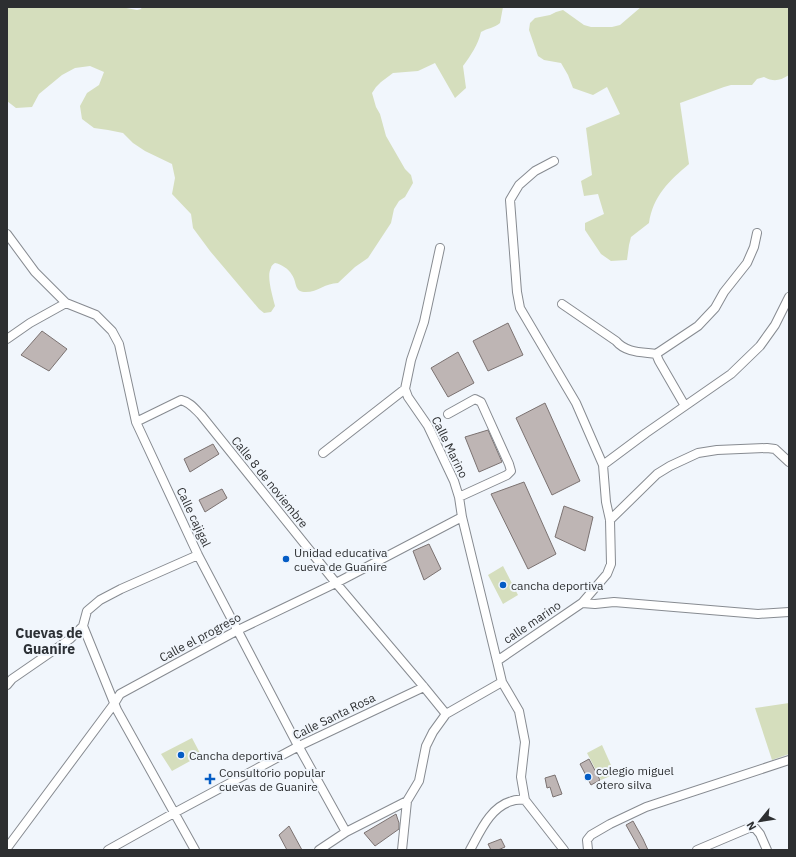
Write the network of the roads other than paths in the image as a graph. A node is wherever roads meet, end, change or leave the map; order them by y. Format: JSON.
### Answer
{"nodes":[{"id":1,"x":554,"y":162,"type":"dead end"},
{"id":2,"x":757,"y":233,"type":"dead end"},
{"id":3,"x":7,"y":234,"type":"edge"},
{"id":4,"x":440,"y":248,"type":"dead end"},
{"id":5,"x":789,"y":297,"type":"edge"},
{"id":6,"x":66,"y":303,"type":"junction"},
{"id":7,"x":562,"y":304,"type":"dead end"},
{"id":8,"x":7,"y":339,"type":"edge"},
{"id":9,"x":656,"y":354,"type":"junction"},
{"id":10,"x":405,"y":389,"type":"junction"},
{"id":11,"x":685,"y":406,"type":"junction"},
{"id":12,"x":448,"y":414,"type":"dead end"},
{"id":13,"x":136,"y":422,"type":"junction"},
{"id":14,"x":323,"y":453,"type":"dead end"},
{"id":15,"x":789,"y":462,"type":"edge"},
{"id":16,"x":603,"y":465,"type":"junction"},
{"id":17,"x":459,"y":497,"type":"junction"},
{"id":18,"x":462,"y":517,"type":"junction"},
{"id":19,"x":610,"y":520,"type":"junction"},
{"id":20,"x":198,"y":555,"type":"junction"},
{"id":21,"x":336,"y":583,"type":"junction"},
{"id":22,"x":582,"y":603,"type":"junction"},
{"id":23,"x":789,"y":612,"type":"edge"},
{"id":24,"x":83,"y":626,"type":"junction"},
{"id":25,"x":238,"y":630,"type":"junction"},
{"id":26,"x":497,"y":661,"type":"junction"},
{"id":27,"x":502,"y":682,"type":"junction"},
{"id":28,"x":7,"y":685,"type":"edge"},
{"id":29,"x":424,"y":687,"type":"junction"},
{"id":30,"x":114,"y":704,"type":"junction"},
{"id":31,"x":446,"y":714,"type":"junction"},
{"id":32,"x":299,"y":746,"type":"junction"},
{"id":33,"x":789,"y":760,"type":"edge"},
{"id":34,"x":525,"y":800,"type":"junction"},
{"id":35,"x":407,"y":802,"type":"junction"},
{"id":36,"x":174,"y":813,"type":"junction"},
{"id":37,"x":346,"y":832,"type":"junction"},
{"id":38,"x":7,"y":848,"type":"edge"},
{"id":39,"x":562,"y":849,"type":"edge"},
{"id":40,"x":108,"y":850,"type":"edge"},
{"id":41,"x":195,"y":850,"type":"edge"},
{"id":42,"x":319,"y":850,"type":"edge"},
{"id":43,"x":402,"y":850,"type":"edge"},
{"id":44,"x":470,"y":850,"type":"edge"},
{"id":45,"x":588,"y":850,"type":"edge"},
{"id":46,"x":697,"y":850,"type":"edge"},
{"id":47,"x":768,"y":850,"type":"edge"}],
"edges":[{"from":1,"to":16,"type":"street","name":"calle marino"},
{"from":2,"to":9,"type":"street"},
{"from":3,"to":6,"type":"street","name":"Calle cajigal"},
{"from":4,"to":10,"type":"street"},
{"from":5,"to":11,"type":"street"},
{"from":6,"to":8,"type":"street"},
{"from":6,"to":13,"type":"street","name":"Calle cajigal"},
{"from":7,"to":9,"type":"street"},
{"from":9,"to":11,"type":"street"},
{"from":10,"to":14,"type":"street"},
{"from":10,"to":17,"type":"street","name":"Calle Marino"},
{"from":11,"to":16,"type":"street"},
{"from":12,"to":17,"type":"street"},
{"from":13,"to":20,"type":"street","name":"Calle cajigal"},
{"from":13,"to":21,"type":"street","name":"Calle 8 de noviembre"},
{"from":15,"to":19,"type":"street"},
{"from":16,"to":19,"type":"street","name":"calle marino"},
{"from":17,"to":18,"type":"street","name":"Calle Marino"},
{"from":18,"to":21,"type":"street","name":"Calle el progreso"},
{"from":18,"to":26,"type":"street","name":"Calle Marino"},
{"from":19,"to":22,"type":"street","name":"calle marino"},
{"from":20,"to":24,"type":"street"},
{"from":20,"to":25,"type":"street","name":"Calle cajigal"},
{"from":21,"to":25,"type":"street","name":"Calle el progreso"},
{"from":21,"to":29,"type":"street","name":"Calle 8 de noviembre"},
{"from":22,"to":23,"type":"street"},
{"from":22,"to":26,"type":"street","name":"calle marino"},
{"from":24,"to":28,"type":"street"},
{"from":24,"to":30,"type":"street"},
{"from":25,"to":30,"type":"street","name":"Calle el progreso"},
{"from":25,"to":32,"type":"street","name":"Calle cajigal"},
{"from":26,"to":27,"type":"street"},
{"from":27,"to":31,"type":"street"},
{"from":27,"to":34,"type":"street"},
{"from":29,"to":31,"type":"street","name":"Calle 8 de noviembre"},
{"from":29,"to":32,"type":"street","name":"Calle Santa Rosa"},
{"from":30,"to":36,"type":"street"},
{"from":30,"to":38,"type":"street","name":"Calle el progreso"},
{"from":31,"to":35,"type":"street"},
{"from":32,"to":36,"type":"street","name":"Calle Santa Rosa"},
{"from":32,"to":37,"type":"street","name":"Calle cajigal"},
{"from":33,"to":45,"type":"street"},
{"from":34,"to":39,"type":"street"},
{"from":34,"to":44,"type":"street"},
{"from":35,"to":37,"type":"street"},
{"from":35,"to":43,"type":"street"},
{"from":36,"to":40,"type":"street","name":"Calle Santa Rosa"},
{"from":36,"to":41,"type":"street"},
{"from":37,"to":42,"type":"street"},
{"from":46,"to":47,"type":"street"}]}
